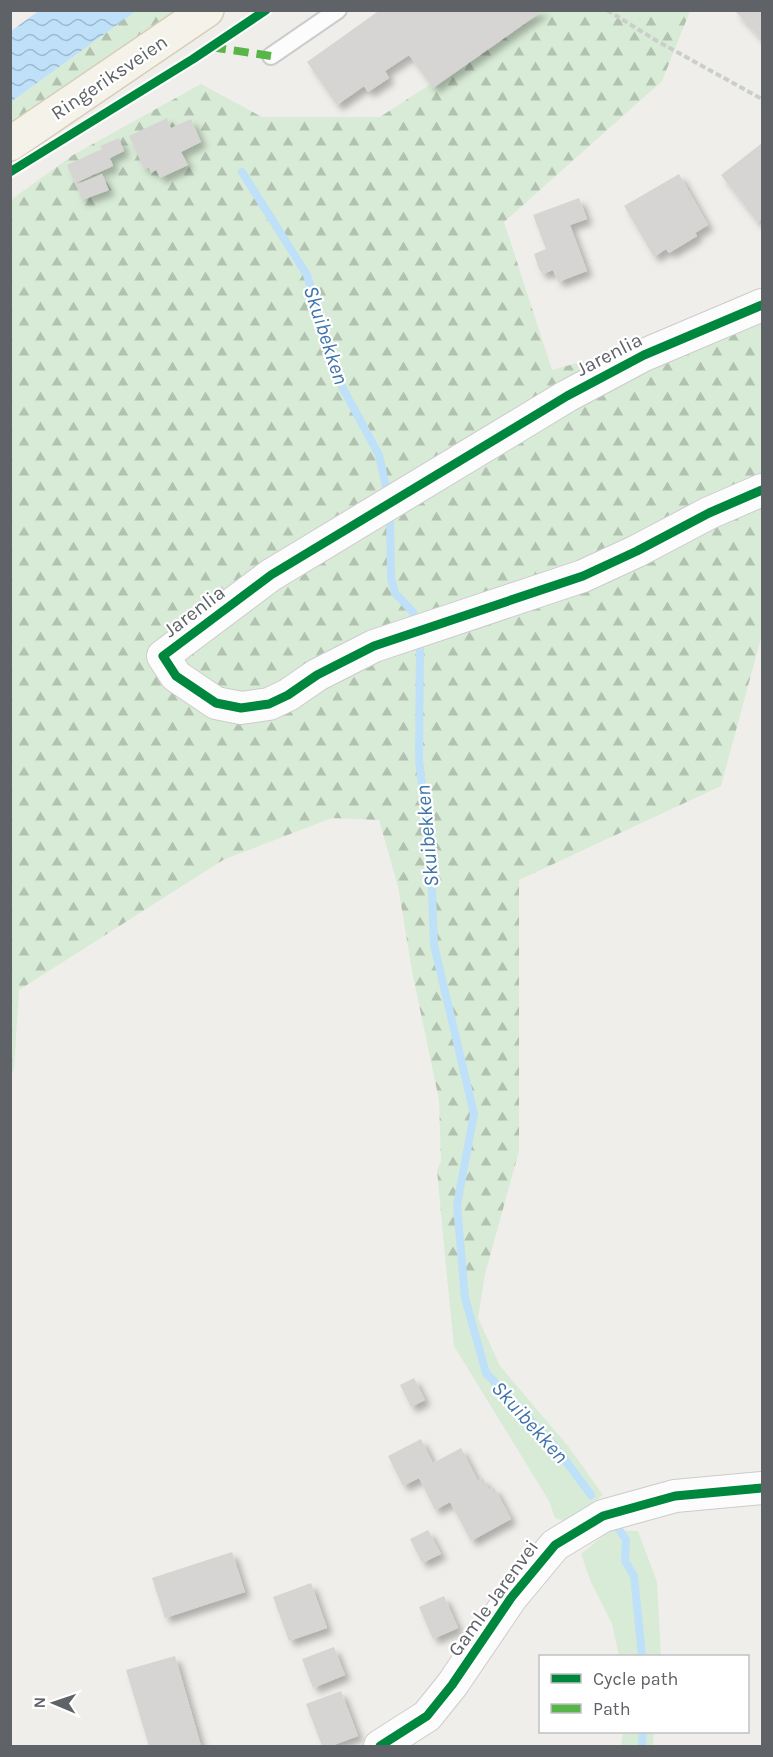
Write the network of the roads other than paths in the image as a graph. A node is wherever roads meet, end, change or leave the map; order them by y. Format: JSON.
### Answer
{"nodes":[{"id":1,"x":207,"y":10,"type":"edge"},
{"id":2,"x":338,"y":10,"type":"edge"},
{"id":3,"x":271,"y":56,"type":"dead end"},
{"id":4,"x":10,"y":144,"type":"edge"},
{"id":5,"x":762,"y":305,"type":"edge"},
{"id":6,"x":762,"y":489,"type":"edge"},
{"id":7,"x":762,"y":1488,"type":"edge"},
{"id":8,"x":380,"y":1746,"type":"edge"}],
"edges":[{"from":1,"to":4,"type":"main road","name":"Ringeriksveien"},
{"from":2,"to":3,"type":"lane"},
{"from":5,"to":6,"type":"street","name":"Jarenlia"},
{"from":7,"to":8,"type":"street","name":"Gamle Jarenvei"}]}
